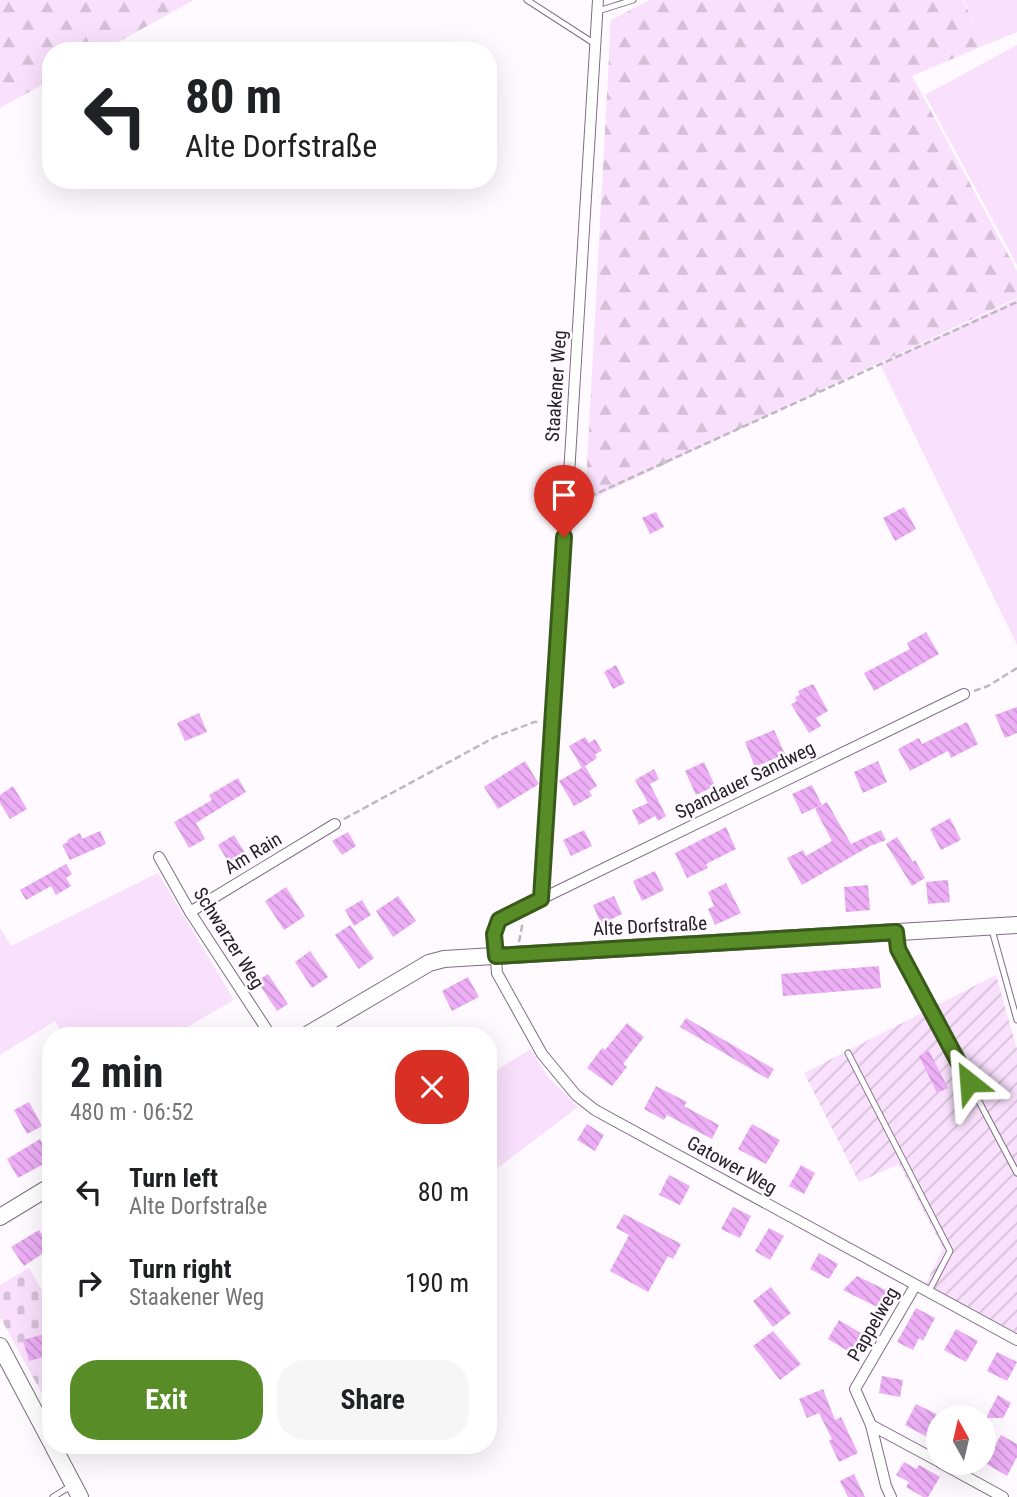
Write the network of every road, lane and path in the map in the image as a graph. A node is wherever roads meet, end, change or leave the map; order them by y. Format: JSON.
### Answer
{"nodes":[{"id":1,"x":527,"y":0,"type":"edge"},
{"id":2,"x":633,"y":0,"type":"edge"},
{"id":3,"x":598,"y":6,"type":"edge"},
{"id":4,"x":596,"y":44,"type":"junction"},
{"id":5,"x":1017,"y":302,"type":"edge"},
{"id":6,"x":565,"y":510,"type":"junction"},
{"id":7,"x":1017,"y":668,"type":"edge"},
{"id":8,"x":964,"y":694,"type":"joint"},
{"id":9,"x":554,"y":722,"type":"junction"},
{"id":10,"x":335,"y":824,"type":"joint"},
{"id":11,"x":159,"y":857,"type":"dead end"},
{"id":12,"x":541,"y":899,"type":"junction"},
{"id":13,"x":521,"y":909,"type":"junction"},
{"id":14,"x":190,"y":912,"type":"junction"},
{"id":15,"x":1017,"y":925,"type":"edge"},
{"id":16,"x":991,"y":927,"type":"junction"},
{"id":17,"x":896,"y":932,"type":"junction"},
{"id":18,"x":517,"y":948,"type":"dead end"},
{"id":19,"x":496,"y":956,"type":"junction"},
{"id":20,"x":1017,"y":1020,"type":"edge"},
{"id":21,"x":265,"y":1027,"type":"edge"},
{"id":22,"x":320,"y":1027,"type":"edge"},
{"id":23,"x":848,"y":1053,"type":"dead end"},
{"id":24,"x":1017,"y":1173,"type":"edge"},
{"id":25,"x":42,"y":1191,"type":"edge"},
{"id":26,"x":0,"y":1217,"type":"edge"},
{"id":27,"x":915,"y":1286,"type":"junction"},
{"id":28,"x":928,"y":1293,"type":"junction"},
{"id":29,"x":1017,"y":1340,"type":"edge"},
{"id":30,"x":0,"y":1346,"type":"edge"},
{"id":31,"x":42,"y":1425,"type":"edge"},
{"id":32,"x":871,"y":1425,"type":"junction"},
{"id":33,"x":57,"y":1454,"type":"edge"},
{"id":34,"x":926,"y":1455,"type":"edge"},
{"id":35,"x":963,"y":1475,"type":"edge"},
{"id":36,"x":77,"y":1491,"type":"edge"},
{"id":37,"x":53,"y":1497,"type":"edge"},
{"id":38,"x":891,"y":1497,"type":"edge"},
{"id":39,"x":1003,"y":1497,"type":"edge"}],
"edges":[{"from":1,"to":4,"type":"lane"},
{"from":2,"to":3,"type":"lane"},
{"from":3,"to":4,"type":"street","name":"Staakener Weg"},
{"from":4,"to":6,"type":"street","name":"Staakener Weg"},
{"from":5,"to":6,"type":"path"},
{"from":6,"to":9,"type":"street","name":"Staakener Weg"},
{"from":7,"to":8,"type":"path"},
{"from":8,"to":12,"type":"street","name":"Spandauer Sandweg"},
{"from":9,"to":10,"type":"path"},
{"from":9,"to":12,"type":"street","name":"Staakener Weg"},
{"from":10,"to":14,"type":"street","name":"Am Rain"},
{"from":11,"to":14,"type":"street","name":"Schwarzer Weg"},
{"from":12,"to":13,"type":"street"},
{"from":13,"to":18,"type":"path"},
{"from":13,"to":19,"type":"street"},
{"from":14,"to":21,"type":"street","name":"Schwarzer Weg"},
{"from":15,"to":16,"type":"street","name":"Alte Dorfstraße"},
{"from":16,"to":17,"type":"street","name":"Alte Dorfstraße"},
{"from":16,"to":20,"type":"lane"},
{"from":17,"to":19,"type":"street","name":"Alte Dorfstraße"},
{"from":17,"to":24,"type":"lane"},
{"from":19,"to":22,"type":"street","name":"Alte Dorfstraße"},
{"from":19,"to":27,"type":"street","name":"Gatower Weg"},
{"from":23,"to":28,"type":"lane"},
{"from":25,"to":26,"type":"street"},
{"from":27,"to":28,"type":"street","name":"Gatower Weg"},
{"from":27,"to":32,"type":"street","name":"Pappelweg"},
{"from":28,"to":29,"type":"street","name":"Gatower Weg"},
{"from":30,"to":31,"type":"street"},
{"from":32,"to":34,"type":"street"},
{"from":32,"to":38,"type":"street","name":"Pappelweg"},
{"from":33,"to":36,"type":"street"},
{"from":35,"to":39,"type":"street"},
{"from":36,"to":37,"type":"lane"}]}
